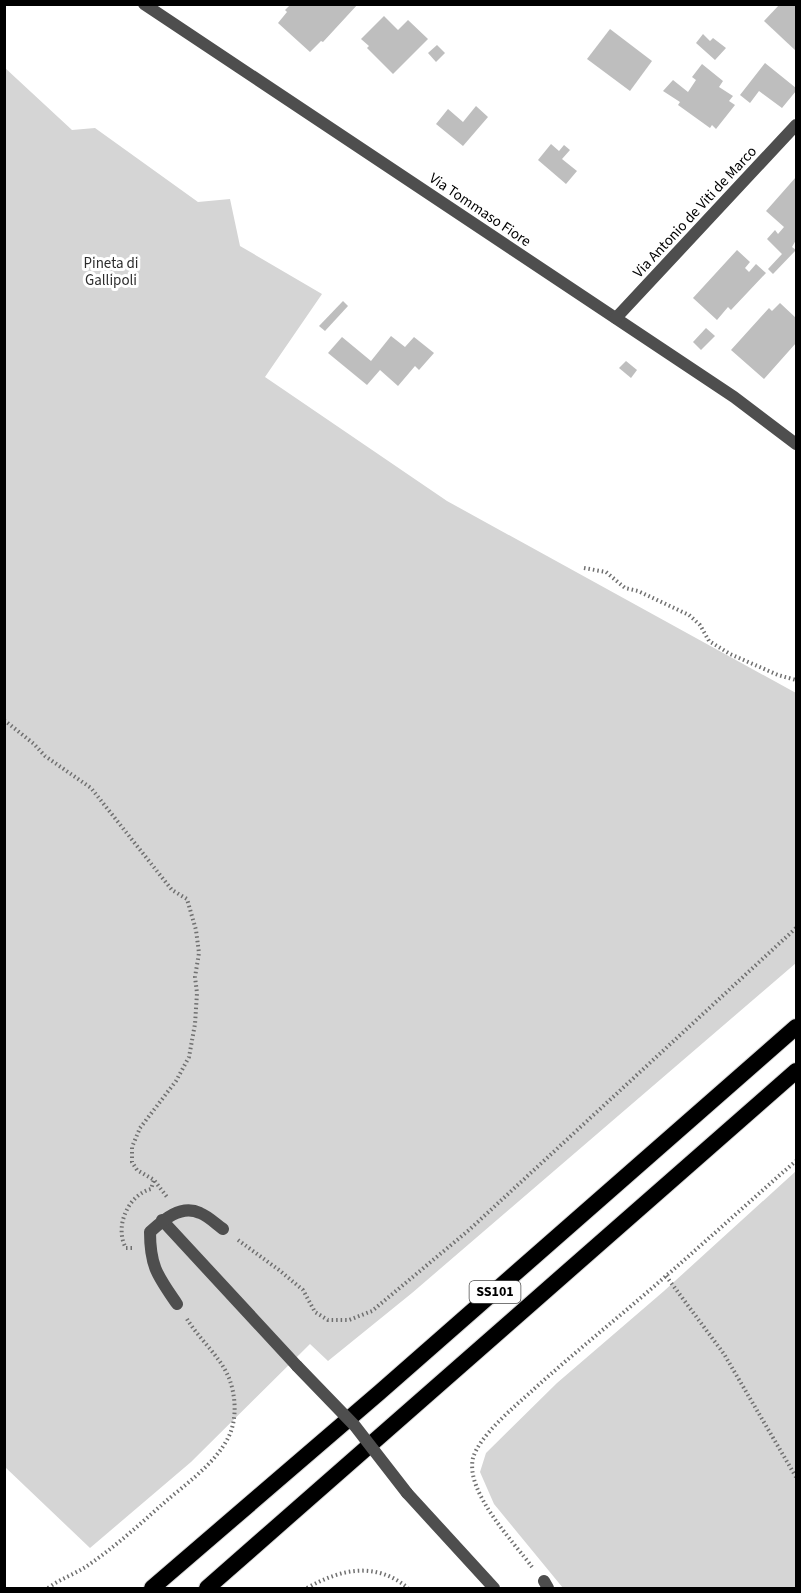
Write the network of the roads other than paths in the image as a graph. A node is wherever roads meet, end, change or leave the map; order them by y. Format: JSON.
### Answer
{"nodes":[{"id":1,"x":144,"y":4,"type":"edge"},
{"id":2,"x":796,"y":125,"type":"edge"},
{"id":3,"x":616,"y":318,"type":"junction"},
{"id":4,"x":796,"y":444,"type":"edge"},
{"id":5,"x":796,"y":1027,"type":"edge"},
{"id":6,"x":796,"y":1071,"type":"edge"},
{"id":7,"x":162,"y":1220,"type":"junction"},
{"id":8,"x":223,"y":1229,"type":"road end"},
{"id":9,"x":177,"y":1304,"type":"road end"},
{"id":10,"x":192,"y":1553,"type":"junction"},
{"id":11,"x":140,"y":1588,"type":"edge"},
{"id":12,"x":152,"y":1588,"type":"edge"},
{"id":13,"x":207,"y":1588,"type":"edge"},
{"id":14,"x":494,"y":1588,"type":"edge"}],
"edges":[{"from":1,"to":3,"type":"street","name":"Via Tommaso Fiore"},
{"from":2,"to":3,"type":"street","name":"Via Antonio de Viti de Marco"},
{"from":3,"to":4,"type":"street","name":"Via Tommaso Fiore"},
{"from":5,"to":10,"type":"highway","number":"SS101"},
{"from":6,"to":13,"type":"highway","number":"SS101"},
{"from":7,"to":8,"type":"street"},
{"from":7,"to":9,"type":"street"},
{"from":7,"to":14,"type":"street","bridge":true},
{"from":10,"to":11,"type":"highway"},
{"from":10,"to":12,"type":"highway","number":"SS101"}]}
